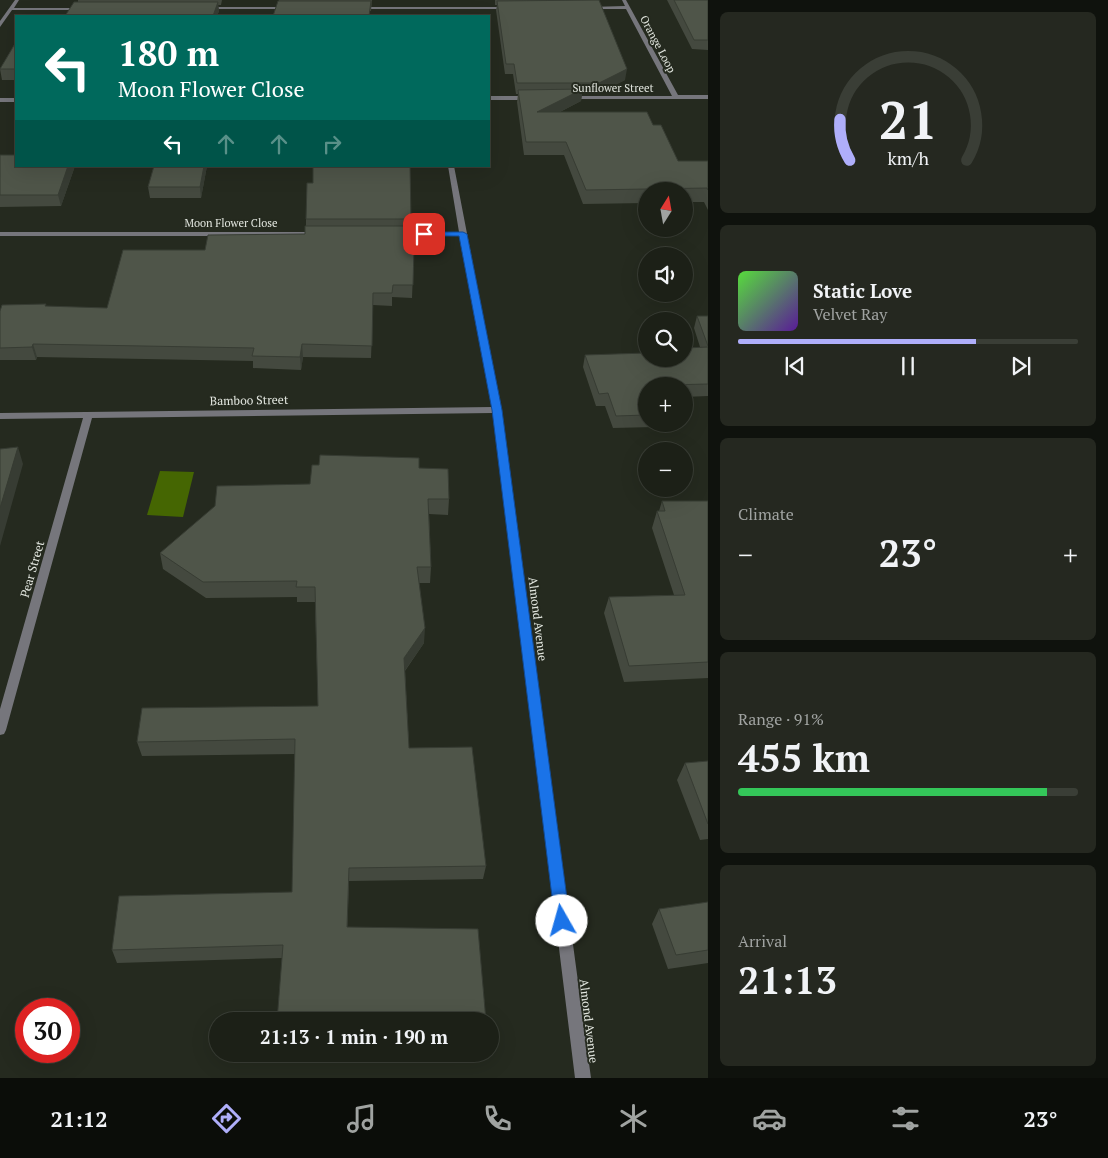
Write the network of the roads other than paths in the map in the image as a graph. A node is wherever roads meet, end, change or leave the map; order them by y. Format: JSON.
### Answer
{"nodes":[{"id":1,"x":18,"y":0,"type":"edge"},
{"id":2,"x":624,"y":0,"type":"edge"},
{"id":3,"x":91,"y":8,"type":"edge"},
{"id":4,"x":200,"y":8,"type":"edge"},
{"id":5,"x":299,"y":8,"type":"edge"},
{"id":6,"x":349,"y":8,"type":"edge"},
{"id":7,"x":518,"y":8,"type":"edge"},
{"id":8,"x":587,"y":8,"type":"edge"},
{"id":9,"x":627,"y":8,"type":"junction"},
{"id":10,"x":11,"y":9,"type":"junction"},
{"id":11,"x":0,"y":25,"type":"edge"},
{"id":12,"x":708,"y":97,"type":"edge"},
{"id":13,"x":490,"y":98,"type":"edge"},
{"id":14,"x":538,"y":98,"type":"edge"},
{"id":15,"x":568,"y":98,"type":"edge"},
{"id":16,"x":676,"y":98,"type":"junction"},
{"id":17,"x":0,"y":100,"type":"edge"},
{"id":18,"x":15,"y":100,"type":"edge"},
{"id":19,"x":451,"y":167,"type":"edge"},
{"id":20,"x":0,"y":234,"type":"edge"},
{"id":21,"x":325,"y":234,"type":"edge"},
{"id":22,"x":394,"y":234,"type":"edge"},
{"id":23,"x":463,"y":234,"type":"junction"},
{"id":24,"x":497,"y":410,"type":"junction"},
{"id":25,"x":88,"y":415,"type":"junction"},
{"id":26,"x":0,"y":416,"type":"edge"},
{"id":27,"x":0,"y":730,"type":"edge"},
{"id":28,"x":582,"y":1078,"type":"edge"}],
"edges":[{"from":1,"to":10,"type":"street"},
{"from":2,"to":9,"type":"street","name":"Orange Loop"},
{"from":3,"to":10,"type":"street"},
{"from":4,"to":5,"type":"street"},
{"from":6,"to":7,"type":"street"},
{"from":8,"to":9,"type":"street"},
{"from":9,"to":16,"type":"street","name":"Orange Loop"},
{"from":10,"to":11,"type":"street"},
{"from":12,"to":16,"type":"street","name":"Sunflower Street"},
{"from":13,"to":14,"type":"street"},
{"from":15,"to":16,"type":"street","name":"Sunflower Street"},
{"from":17,"to":18,"type":"street"},
{"from":19,"to":23,"type":"street","name":"Almond Avenue"},
{"from":20,"to":21,"type":"street","name":"Moon Flower Close"},
{"from":22,"to":23,"type":"street"},
{"from":23,"to":24,"type":"street","name":"Almond Avenue"},
{"from":24,"to":25,"type":"street","name":"Bamboo Street"},
{"from":24,"to":28,"type":"street","name":"Almond Avenue"},
{"from":25,"to":26,"type":"street","name":"Bamboo Street"},
{"from":25,"to":27,"type":"street","name":"Pear Street"}]}
